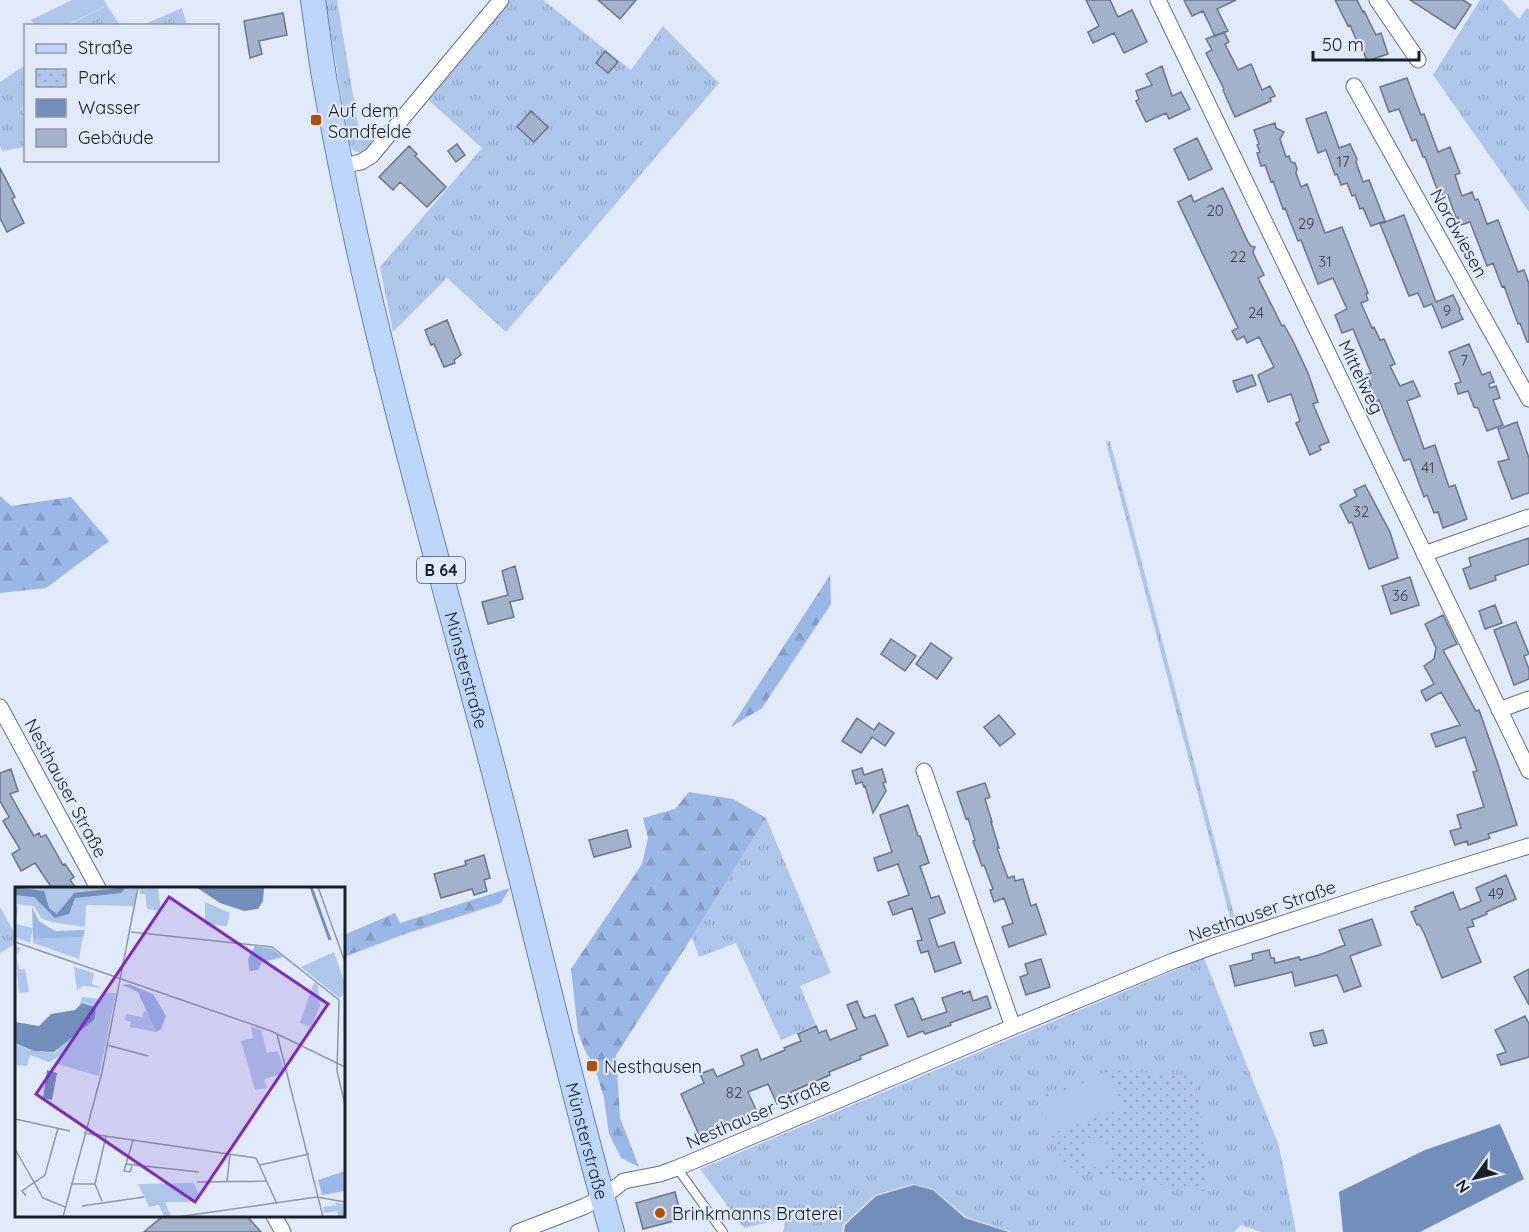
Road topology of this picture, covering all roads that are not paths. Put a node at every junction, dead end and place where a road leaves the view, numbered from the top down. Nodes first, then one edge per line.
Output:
1 (312, 0) edge
2 (501, 0) edge
3 (1158, 0) edge
4 (1377, 0) edge
5 (1418, 60) dead end
6 (1354, 86) dead end
7 (341, 166) junction
8 (1529, 399) edge
9 (1529, 516) edge
10 (1424, 554) junction
11 (1529, 699) edge
12 (0, 707) edge
13 (1499, 711) junction
14 (924, 771) dead end
15 (1529, 771) edge
16 (1529, 846) edge
17 (97, 887) edge
18 (1013, 1028) junction
19 (677, 1168) junction
20 (603, 1197) junction
21 (275, 1217) edge
22 (283, 1232) edge
23 (518, 1232) edge
24 (612, 1232) edge
25 (723, 1232) edge

1 - 7 main road, Münsterstraße / B 64
2 - 7 street
3 - 10 street, Mittelweg
4 - 5 street
6 - 8 street, Nordwiesen
7 - 20 main road, Münsterstraße / B 64
9 - 10 street
10 - 13 street, Mittelweg
11 - 13 street
12 - 17 street, Nesthauser Straße
13 - 15 street, Mittelweg
14 - 18 street
16 - 18 street, Nesthauser Straße
18 - 19 street, Nesthauser Straße
19 - 20 street, Nesthauser Straße
19 - 25 lane
20 - 23 street, Nesthauser Straße
20 - 24 main road, Münsterstraße / B 64
21 - 22 street

